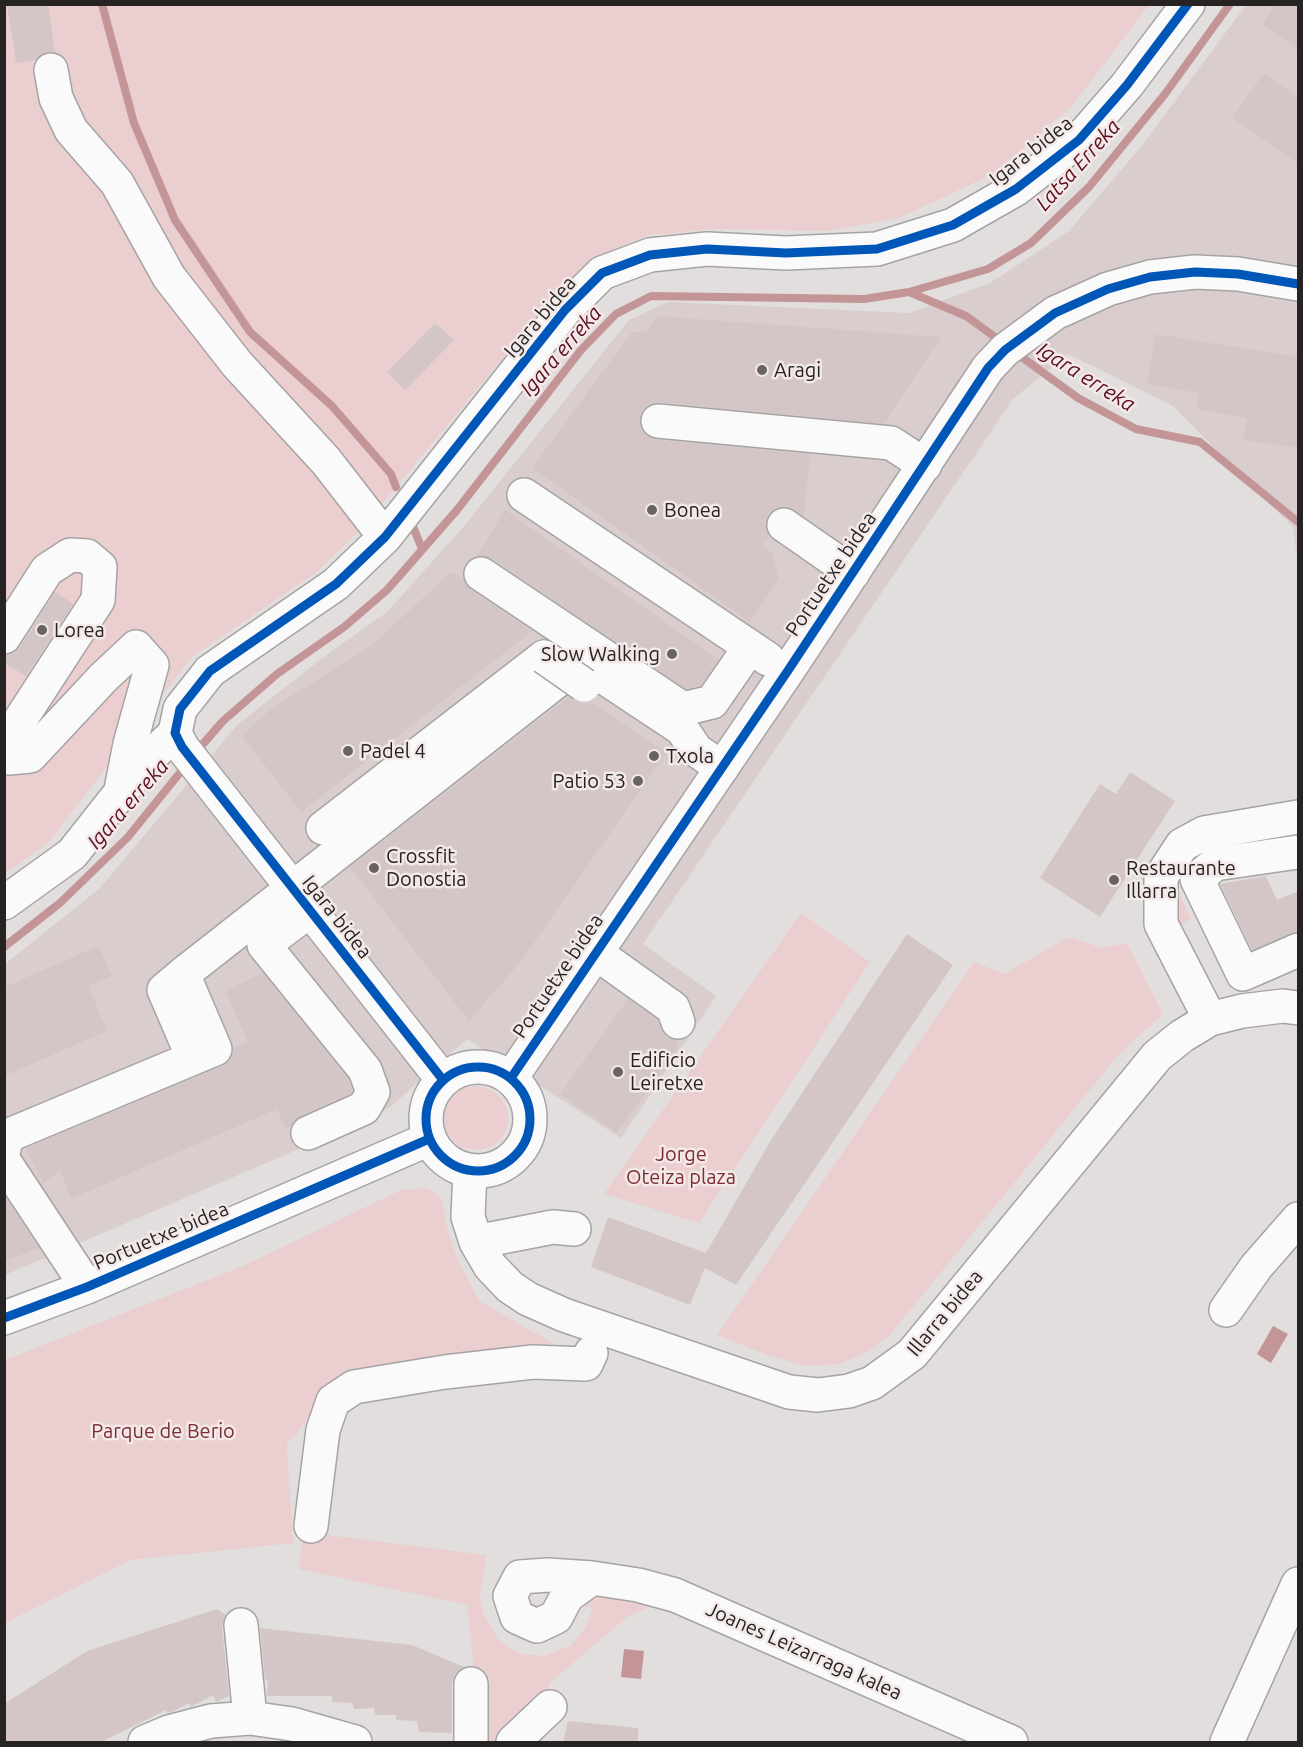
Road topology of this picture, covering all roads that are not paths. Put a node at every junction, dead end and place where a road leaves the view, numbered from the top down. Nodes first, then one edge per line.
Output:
1 (1188, 4) edge
2 (51, 70) dead end
3 (1299, 284) edge
4 (658, 421) dead end
5 (925, 465) junction
6 (524, 495) dead end
7 (784, 525) dead end
8 (385, 537) junction
9 (853, 573) junction
10 (481, 574) dead end
11 (4, 637) edge
12 (750, 647) junction
13 (787, 672) junction
14 (178, 740) junction
15 (709, 759) junction
16 (120, 795) junction
17 (1299, 817) edge
18 (323, 828) dead end
19 (1299, 852) edge
20 (300, 900) junction
21 (4, 903) edge
22 (1299, 950) edge
23 (596, 953) junction
24 (183, 974) junction
25 (1299, 1008) edge
26 (1210, 1019) junction
27 (678, 1022) dead end
28 (189, 1048) dead end
29 (511, 1078) junction
30 (443, 1080) junction
31 (308, 1133) dead end
32 (429, 1139) junction
33 (4, 1149) edge
34 (4, 1161) edge
35 (470, 1172) junction
36 (1299, 1219) edge
37 (574, 1229) dead end
38 (476, 1242) junction
39 (87, 1287) junction
40 (1226, 1310) dead end
41 (4, 1318) edge
42 (591, 1353) dead end
43 (311, 1526) dead end
44 (592, 1578) dead end
45 (1299, 1584) edge
46 (241, 1625) dead end
47 (471, 1684) dead end
48 (550, 1707) dead end
49 (250, 1718) junction
50 (145, 1743) edge
51 (355, 1743) edge
52 (471, 1743) edge
53 (513, 1743) edge
54 (1011, 1743) edge
55 (1227, 1743) edge

1 - 8 street, Igara bidea
2 - 8 street
3 - 5 street, Portuetxe bidea
4 - 5 street
5 - 9 street, Portuetxe bidea
6 - 12 street
7 - 9 street
8 - 14 street, Igara bidea
9 - 13 street, Portuetxe bidea
10 - 12 street
11 - 16 street
12 - 13 street
13 - 15 street, Portuetxe bidea
14 - 16 street, Igara bidea
14 - 20 street, Igara bidea
15 - 18 street, bridge
15 - 20 street
15 - 23 street, Portuetxe bidea
16 - 21 street, Igara bidea
17 - 26 street
19 - 22 street
20 - 24 street
20 - 30 street, Igara bidea
20 - 31 street
23 - 27 street
23 - 29 street, Portuetxe bidea
24 - 28 street
24 - 33 street
25 - 26 street, Illarra bidea
26 - 38 street, Illarra bidea
29 - 30 street
29 - 35 street
30 - 32 street
32 - 35 street
32 - 39 street, Portuetxe bidea
34 - 39 street
35 - 38 street, Illarra bidea
36 - 40 street
37 - 38 street
39 - 41 street, Portuetxe bidea
42 - 43 street
44 - 54 street, Joanes Leizarraga kalea
45 - 55 street
46 - 49 street
47 - 52 street
48 - 53 street
49 - 50 street
49 - 51 street

